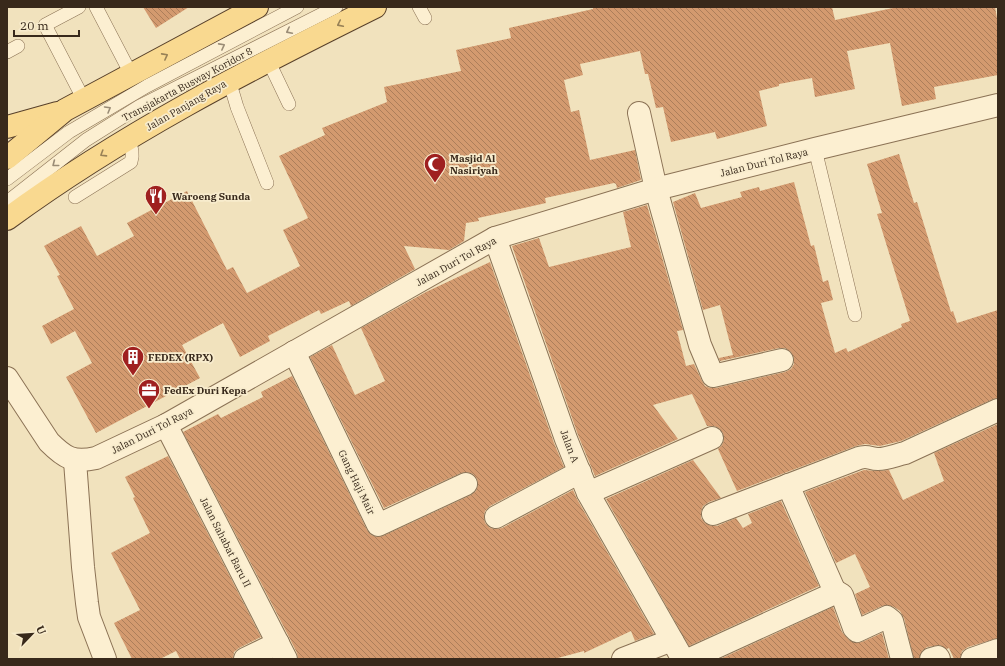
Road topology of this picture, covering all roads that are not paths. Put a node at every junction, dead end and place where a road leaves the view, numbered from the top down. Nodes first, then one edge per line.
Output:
1 (79, 7) edge
2 (96, 7) edge
3 (257, 7) edge
4 (297, 7) edge
5 (336, 7) edge
6 (374, 7) edge
7 (268, 60) junction
8 (131, 74) junction
9 (229, 80) junction
10 (84, 100) junction
11 (290, 104) dead end
12 (998, 105) edge
13 (66, 110) junction
14 (639, 113) dead end
15 (7, 127) edge
16 (128, 138) junction
17 (815, 149) junction
18 (7, 158) edge
19 (7, 179) edge
20 (267, 183) dead end
21 (656, 189) junction
22 (75, 197) dead end
23 (7, 202) edge
24 (7, 219) edge
25 (495, 238) junction
26 (855, 315) dead end
27 (294, 352) junction
28 (782, 360) dead end
29 (7, 378) edge
30 (998, 410) edge
31 (166, 425) junction
32 (712, 438) dead end
33 (75, 460) junction
34 (580, 472) junction
35 (466, 484) dead end
36 (788, 485) junction
37 (588, 493) junction
38 (713, 514) dead end
39 (496, 517) dead end
40 (835, 592) junction
41 (672, 640) junction
42 (998, 650) edge
43 (282, 651) edge
44 (105, 659) edge
45 (245, 659) edge
46 (623, 659) edge
47 (684, 659) edge
48 (690, 659) edge
49 (902, 659) edge
50 (931, 659) edge
51 (939, 659) edge
52 (972, 659) edge

1 - 10 lane
2 - 8 lane
8 -> 3 main road
19 -> 4 lane, Transjakarta Busway Koridor 8
5 -> 23 lane, Transjakarta Busway Koridor 8
6 -> 7 main road, Jalan Panjang Raya
7 - 9 main road, Jalan Panjang Raya
7 - 11 lane
8 - 10 main road
9 - 16 main road, Jalan Panjang Raya
9 - 20 lane
10 - 13 main road
12 - 17 street, Jalan Duri Tol Raya
13 - 15 main road
13 - 18 main road
14 - 21 street
16 - 22 lane
16 -> 24 main road, Jalan Panjang Raya
17 - 21 street, Jalan Duri Tol Raya
17 - 26 lane
21 - 25 street, Jalan Duri Tol Raya
21 - 28 street
25 - 27 street, Jalan Duri Tol Raya
25 - 34 street, Jalan A
27 - 31 street, Jalan Duri Tol Raya
27 - 35 street, Gang Haji Mair
29 - 33 street
30 - 36 street
31 - 33 street, Jalan Duri Tol Raya
31 - 43 street, Jalan Sahabat Baru II
32 - 37 street
33 - 44 street
34 - 37 street, Jalan A
34 - 39 street
36 - 38 street
36 - 40 street
37 - 41 street, Jalan A
40 - 48 street
40 - 49 street
41 - 46 street
41 - 47 street, Jalan A
42 - 52 street
43 - 45 street
50 - 51 street

